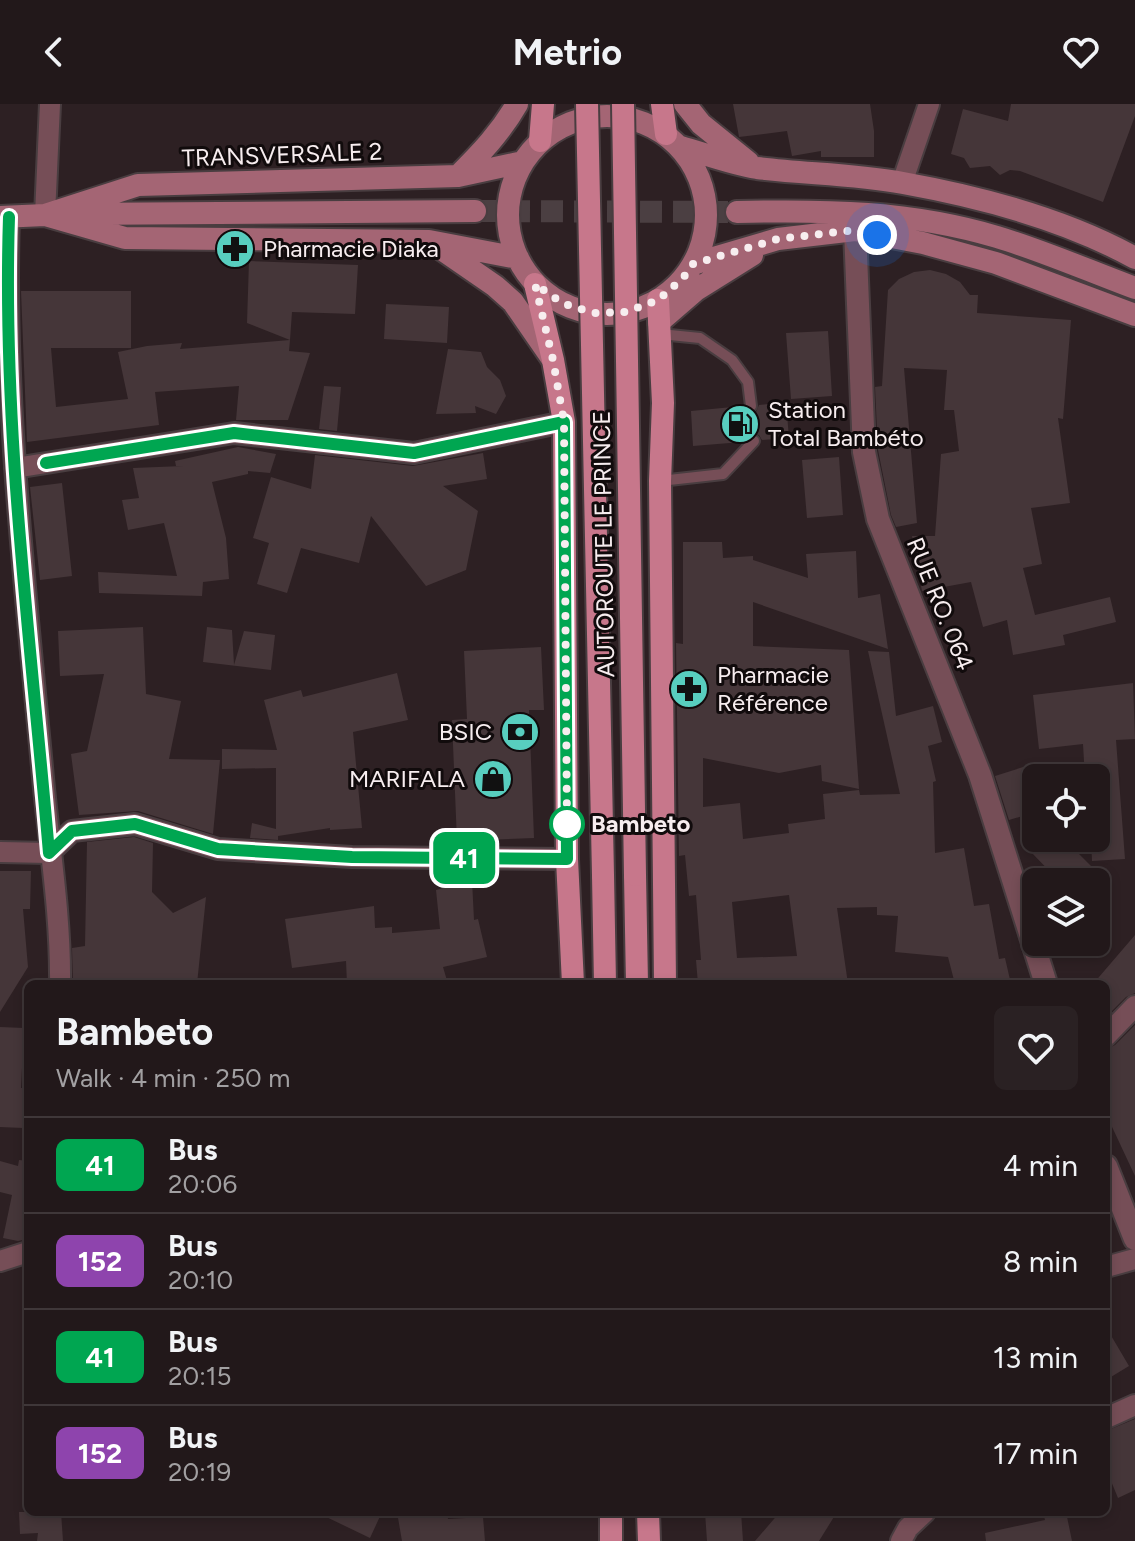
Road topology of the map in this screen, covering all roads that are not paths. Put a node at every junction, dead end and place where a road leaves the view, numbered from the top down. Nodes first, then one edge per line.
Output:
1 (50, 104) edge
2 (517, 104) edge
3 (543, 104) edge
4 (587, 104) edge
5 (623, 104) edge
6 (662, 104) edge
7 (685, 104) edge
8 (929, 104) edge
9 (673, 140) junction
10 (540, 141) junction
11 (523, 162) junction
12 (755, 167) junction
13 (458, 176) junction
14 (902, 183) junction
15 (475, 211) tunnel mouth
16 (737, 212) tunnel mouth
17 (45, 215) junction
18 (4, 217) edge
19 (855, 230) junction
20 (778, 239) junction
21 (429, 241) junction
22 (4, 256) edge
23 (518, 258) junction
24 (1135, 258) edge
25 (693, 264) junction
26 (535, 284) junction
27 (1135, 288) edge
28 (1135, 315) edge
29 (659, 318) junction
30 (553, 360) junction
31 (751, 406) dead end
32 (564, 422) junction
33 (754, 441) dead end
34 (15, 468) junction
35 (660, 481) junction
36 (0, 852) edge
37 (49, 853) junction
38 (567, 859) junction
39 (60, 980) edge
40 (573, 980) edge
41 (605, 980) edge
42 (637, 980) edge
43 (665, 980) edge
44 (1045, 980) edge
45 (1135, 1006) edge
46 (1110, 1032) edge
47 (1110, 1176) edge
48 (1135, 1239) edge
49 (24, 1253) edge
50 (1135, 1259) edge
51 (0, 1261) edge
52 (1110, 1266) edge
53 (1135, 1405) edge
54 (1110, 1416) edge
55 (611, 1516) edge
56 (648, 1516) edge
57 (921, 1516) edge
58 (611, 1541) edge
59 (649, 1541) edge
60 (901, 1541) edge

1 - 17 street
2 - 13 main road
3 - 10 main road
4 - 41 main road, AUTOROUTE LE PRINCE, bridge
5 - 42 main road, AUTOROUTE LE PRINCE, bridge
6 - 9 main road
7 - 12 main road
8 - 14 street
9 - 10 main road
9 - 12 main road
9 - 25 main road
10 - 11 main road
11 - 13 main road, TRANSVERSALE 2
11 - 23 main road
12 - 14 main road
13 - 17 main road, TRANSVERSALE 2
14 - 24 main road
15 - 17 main road
16 - 27 main road
17 - 18 main road, TRANSVERSALE 2
17 - 21 main road, TRANSVERSALE 2
18 - 22 street
19 - 20 main road
19 - 28 main road
19 - 44 street, RUE RO. 064
20 - 25 main road
20 - 29 main road
21 - 23 main road, TRANSVERSALE 2
21 - 30 main road
22 - 34 street
23 - 26 main road
25 - 29 main road
26 - 29 main road
26 - 30 main road
29 - 31 lane
29 - 35 main road
30 - 32 main road
32 - 34 street
32 - 38 main road
33 - 35 lane
34 - 37 street
35 - 43 main road
36 - 37 street
37 - 38 street
37 - 39 street
38 - 40 main road
45 - 46 street
47 - 48 street
49 - 51 street
50 - 52 street
53 - 54 street
55 - 58 main road
56 - 59 main road
57 - 60 street

